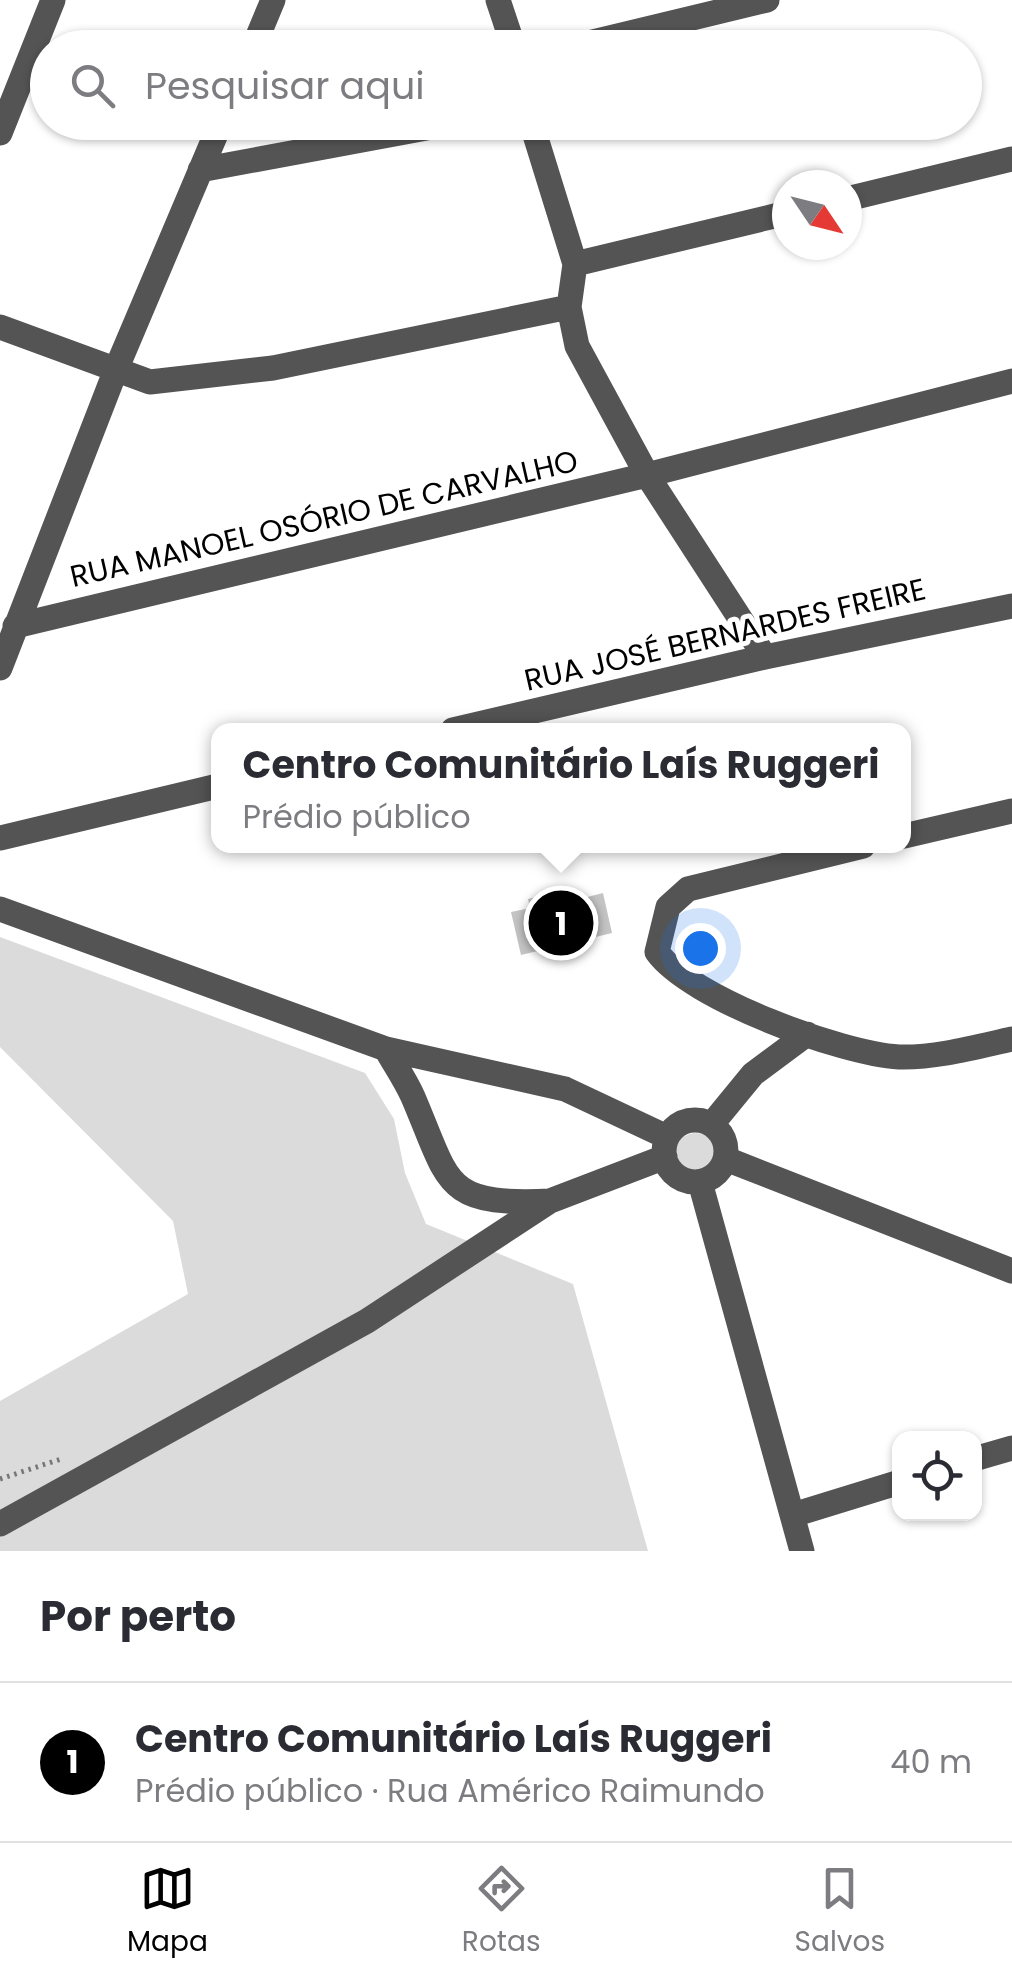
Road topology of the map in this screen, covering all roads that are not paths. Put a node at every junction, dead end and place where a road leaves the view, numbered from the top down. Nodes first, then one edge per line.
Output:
1 (53, 0) edge
2 (273, 0) edge
3 (498, 0) edge
4 (767, 0) edge
5 (41, 30) edge
6 (260, 30) edge
7 (508, 30) edge
8 (643, 30) edge
9 (30, 58) edge
10 (0, 133) edge
11 (212, 140) edge
12 (362, 140) edge
13 (536, 140) edge
14 (1012, 159) edge
15 (200, 170) junction
16 (862, 194) edge
17 (772, 217) edge
18 (575, 264) junction
19 (569, 307) junction
20 (0, 327) edge
21 (115, 372) junction
22 (1012, 381) edge
23 (647, 475) junction
24 (1012, 606) edge
25 (16, 626) junction
26 (765, 657) junction
27 (0, 668) edge
28 (483, 723) edge
29 (211, 788) edge
30 (1012, 811) edge
31 (911, 834) edge
32 (0, 838) edge
33 (832, 853) edge
34 (0, 909) edge
35 (807, 1034) junction
36 (1012, 1038) edge
37 (386, 1050) junction
38 (712, 1124) junction
39 (666, 1147) junction
40 (726, 1160) junction
41 (700, 1182) junction
42 (550, 1201) junction
43 (1012, 1271) edge
44 (1012, 1448) edge
45 (982, 1457) edge
46 (892, 1484) edge
47 (792, 1515) junction
48 (0, 1524) edge
49 (802, 1551) edge

1 - 5 street
2 - 6 street
3 - 7 street
4 - 8 street
9 - 10 street
11 - 15 street
12 - 15 street
13 - 18 street
14 - 16 street
15 - 21 street
17 - 18 street
18 - 19 street
19 - 21 street
19 - 23 street
20 - 21 street
21 - 25 street
22 - 23 street, RUA MANOEL OSÓRIO DE CARVALHO
23 - 25 street, RUA MANOEL OSÓRIO DE CARVALHO
23 - 26 street
24 - 26 street, RUA JOSÉ BERNARDES FREIRE
25 - 27 street
26 - 28 street, RUA JOSÉ BERNARDES FREIRE
29 - 32 street
30 - 31 street
33 - 35 street
34 - 37 street
35 - 36 street
35 - 38 street
37 - 39 street
37 - 42 street
38 - 39 street
38 - 40 street
39 - 41 street
39 - 42 street
40 - 41 street
40 - 43 street
41 - 47 street
42 - 48 street
44 - 45 street
46 - 47 street
47 - 49 street

